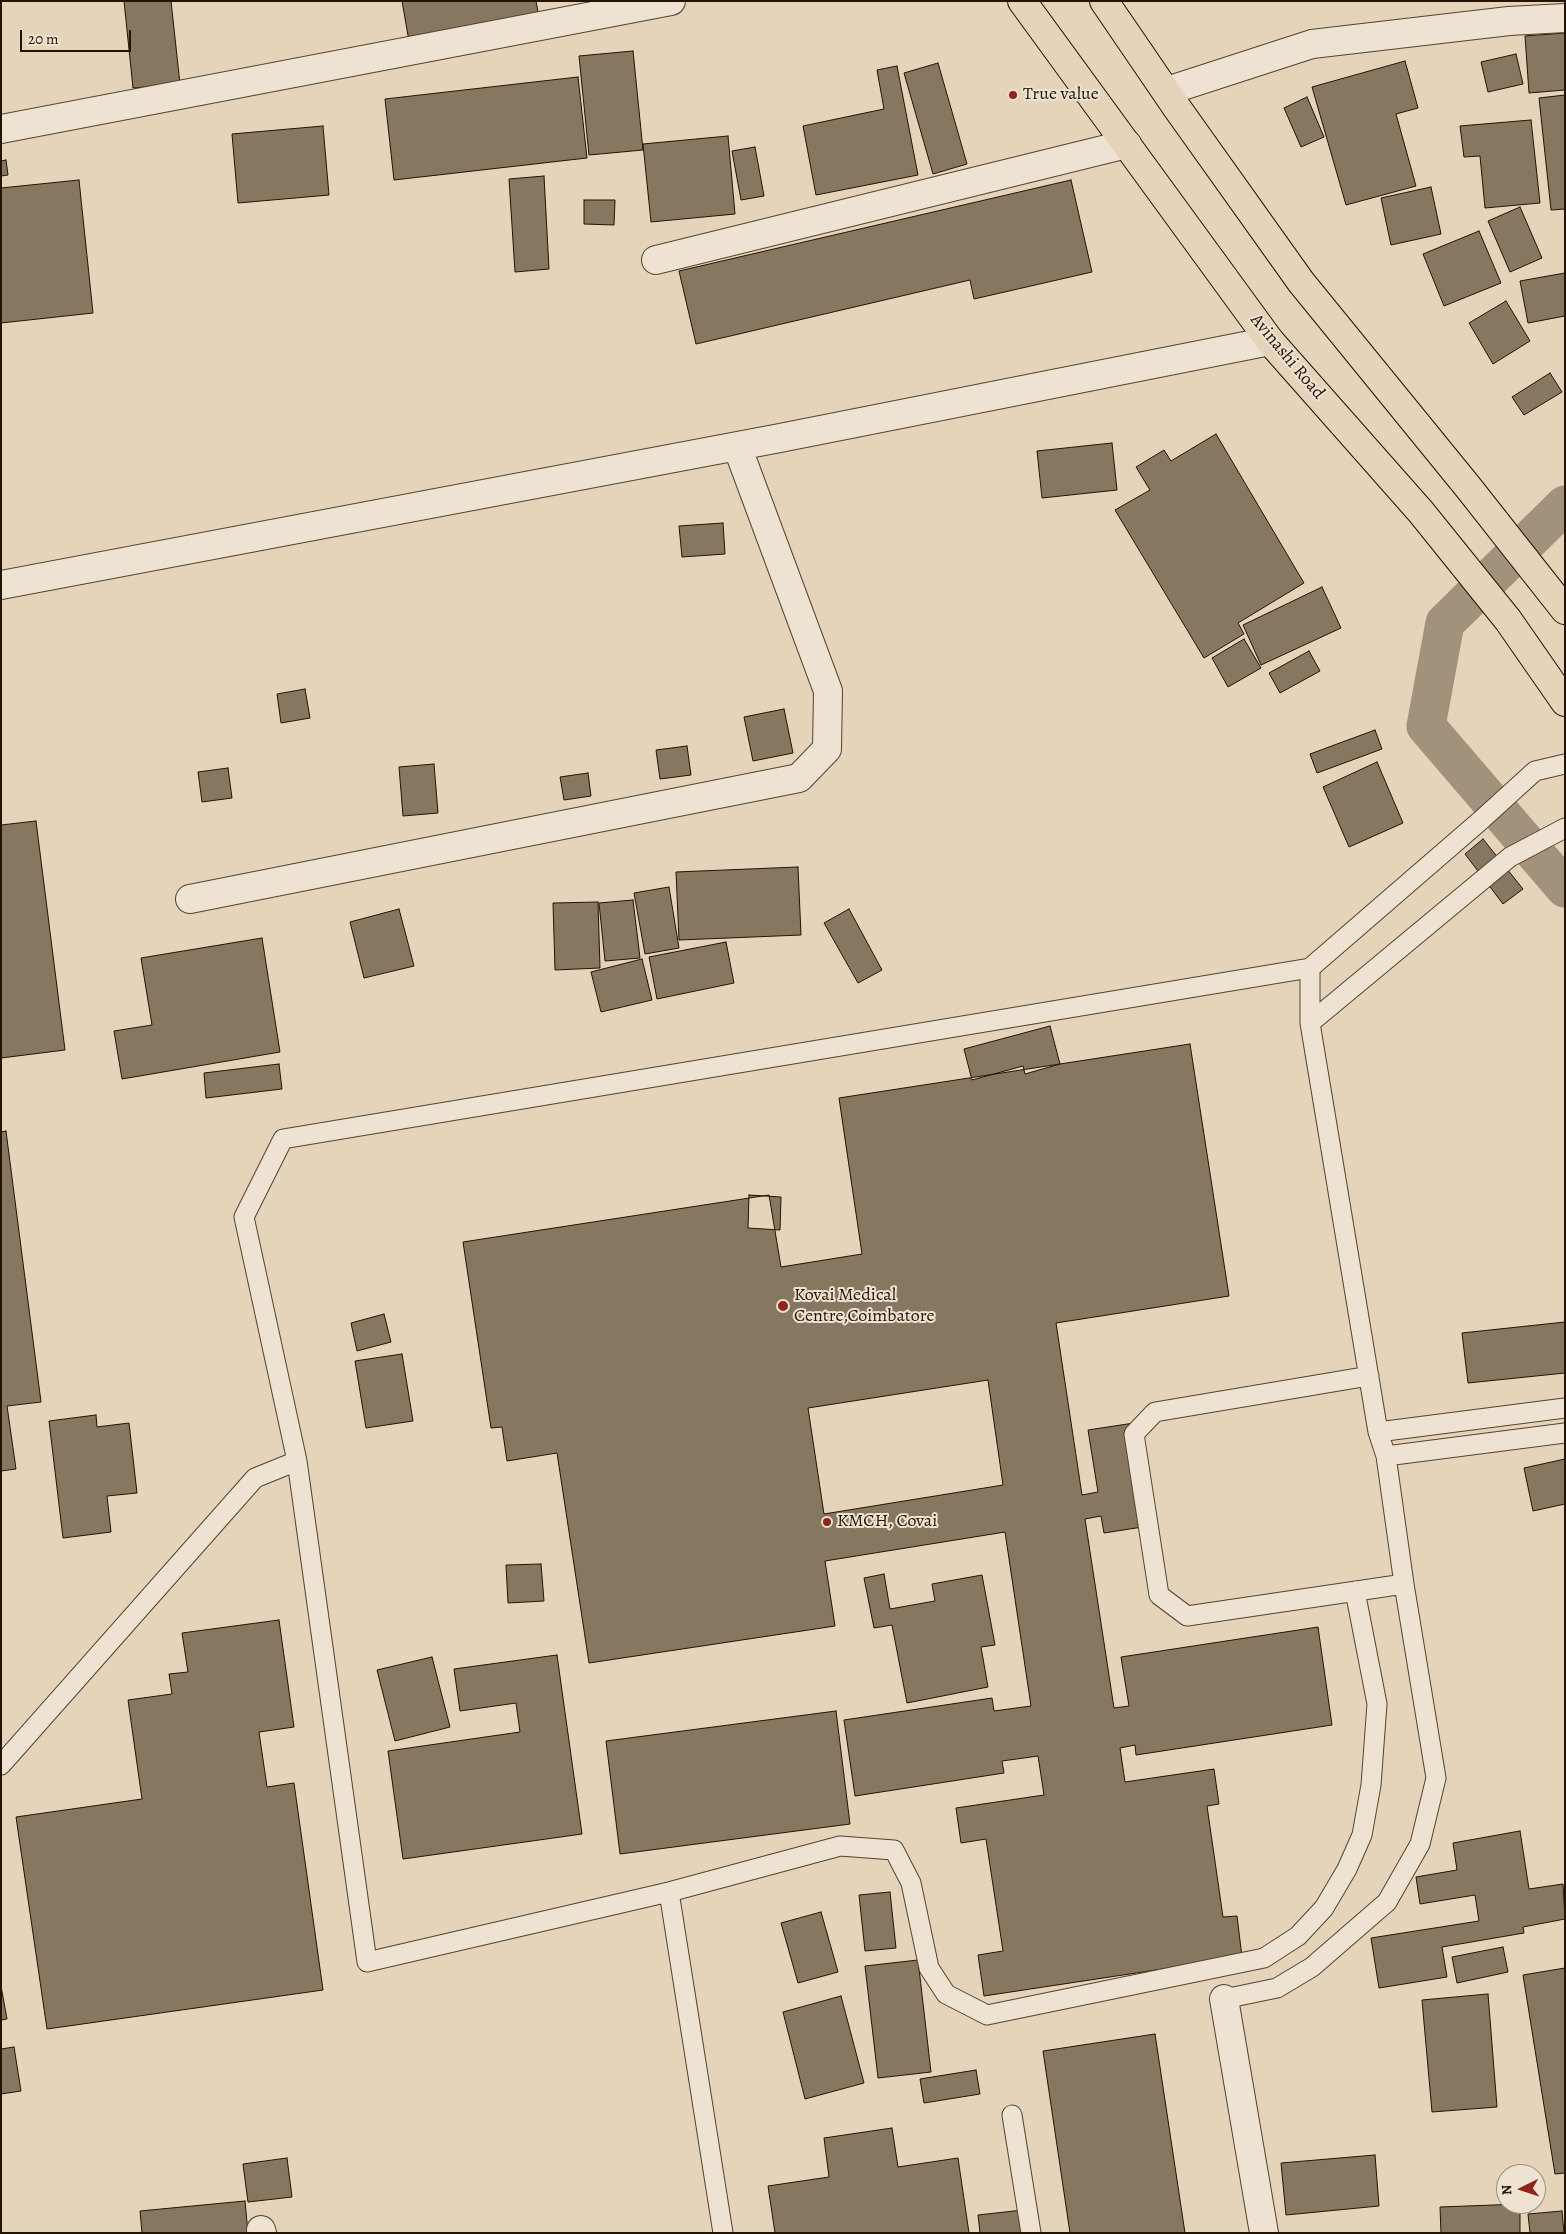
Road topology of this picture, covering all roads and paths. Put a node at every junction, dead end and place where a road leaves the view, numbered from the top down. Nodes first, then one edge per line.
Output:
1 (670, 1) edge
2 (1022, 1) edge
3 (1104, 1) edge
4 (1565, 18) edge
5 (1167, 91) junction
6 (1, 129) edge
7 (1127, 144) junction
8 (656, 260) dead end
9 (1270, 341) junction
10 (737, 446) junction
11 (1, 585) edge
12 (1560, 606) edge
13 (1565, 702) edge
14 (1565, 764) edge
15 (1565, 828) edge
16 (190, 899) dead end
17 (1310, 968) junction
18 (1310, 1023) junction
19 (1369, 1376) junction
20 (1565, 1408) edge
21 (1378, 1432) junction
22 (1565, 1434) edge
23 (1386, 1456) junction
24 (297, 1461) junction
25 (1404, 1584) junction
26 (1355, 1591) junction
27 (1, 1765) edge
28 (669, 1892) junction
29 (1224, 1999) joint
30 (1012, 2116) dead end
31 (722, 2233) edge
32 (1031, 2233) edge
33 (1264, 2233) edge

1 - 6 street
2 - 7 main road, Avinashi Road
3 - 5 main road
4 - 5 street
5 - 12 main road
7 - 8 street
7 - 9 main road, Avinashi Road
9 - 10 street
9 - 13 main road, Avinashi Road
10 - 11 street
10 - 16 street
14 - 17 lane
15 - 18 lane
17 - 18 lane
17 - 24 lane
18 - 19 lane
19 - 21 lane
19 - 26 lane
20 - 21 lane
21 - 23 lane
22 - 23 lane
23 - 25 lane
24 - 27 lane
24 - 28 lane
25 - 26 lane
25 - 29 lane
26 - 28 lane
28 - 31 lane
29 - 33 street
30 - 32 lane

